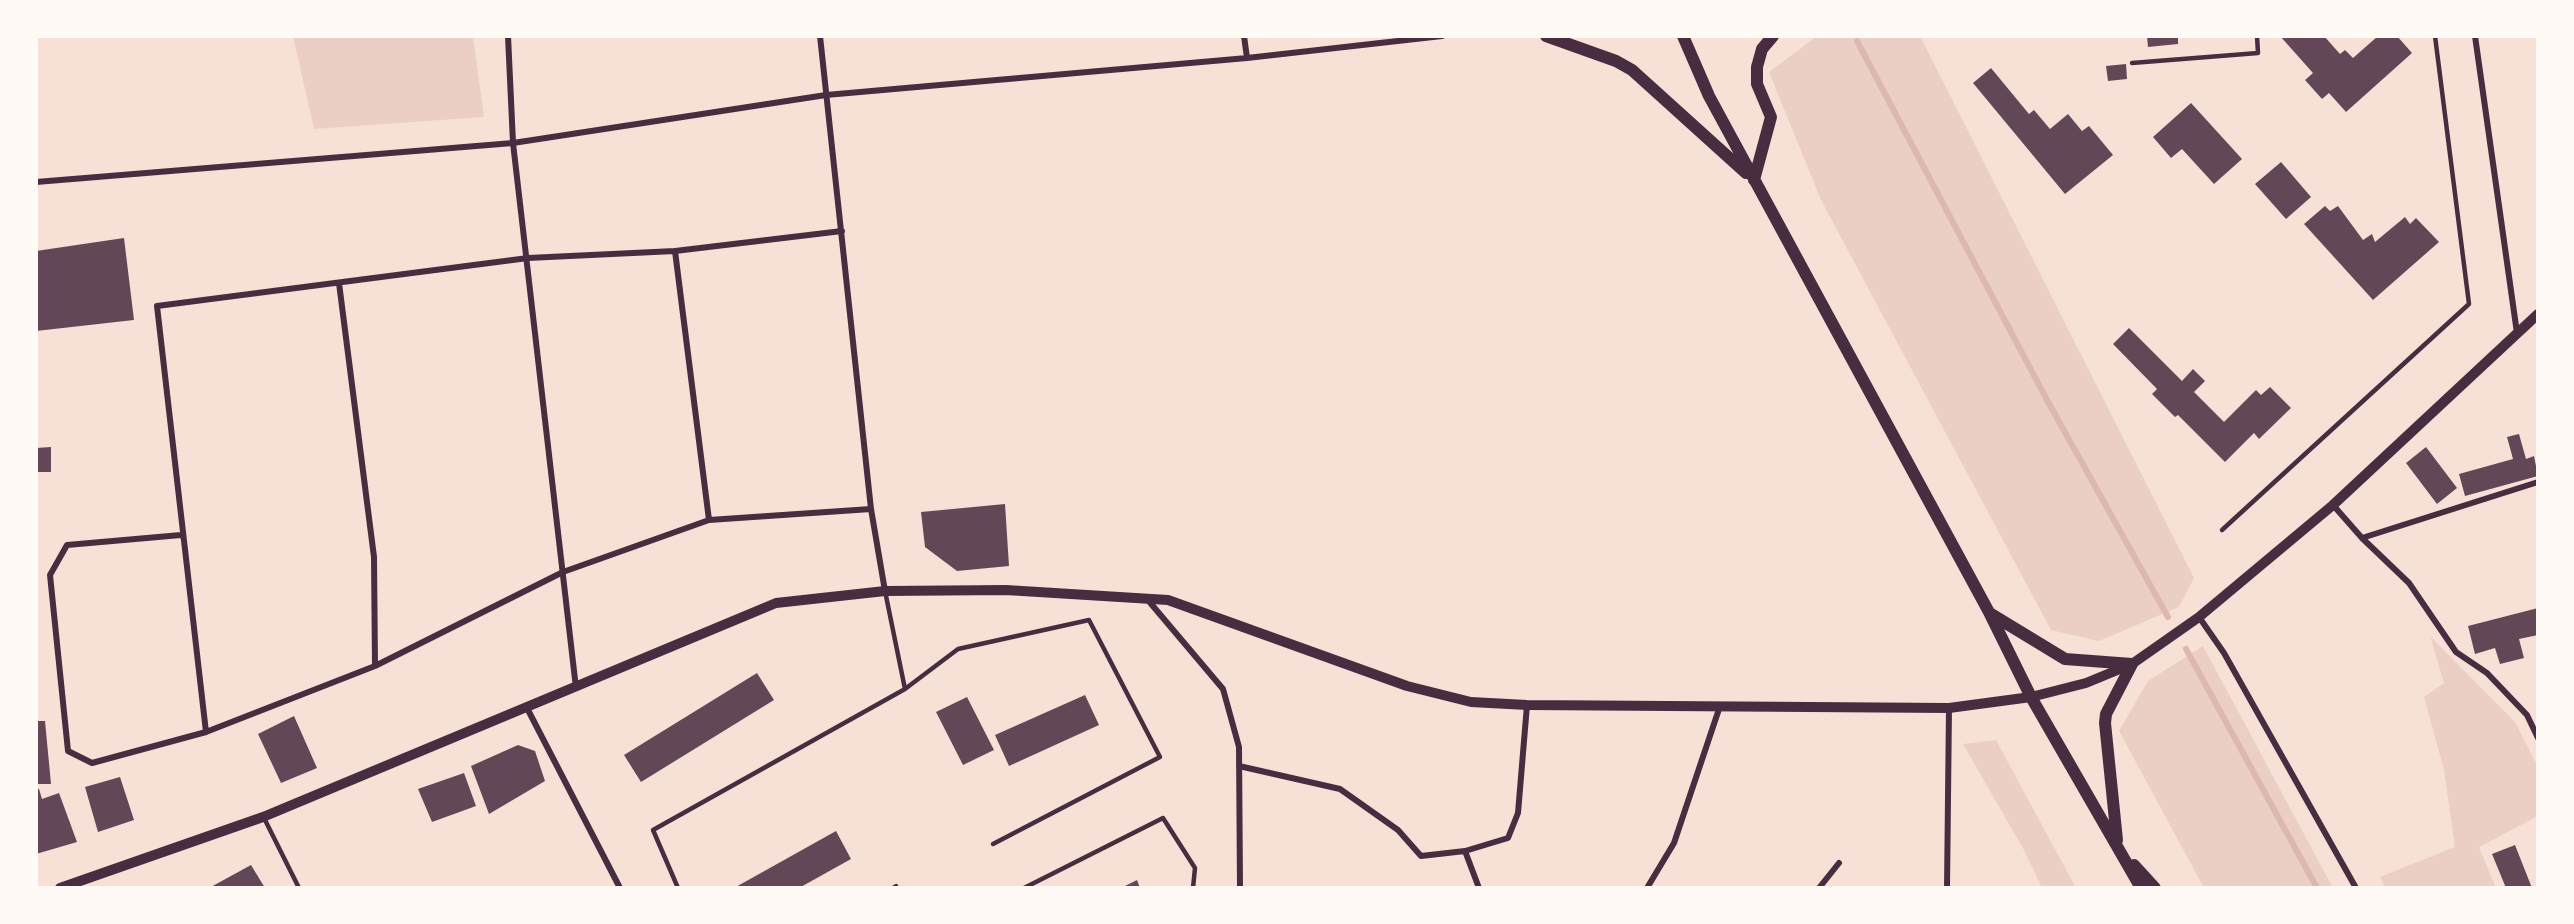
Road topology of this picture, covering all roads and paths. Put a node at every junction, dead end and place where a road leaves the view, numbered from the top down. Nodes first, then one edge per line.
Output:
1 (508, 36) edge
2 (820, 36) edge
3 (1244, 36) edge
4 (1442, 36) edge
5 (1546, 36) edge
6 (1683, 36) edge
7 (1773, 36) edge
8 (2256, 36) edge
9 (2435, 36) edge
10 (2475, 36) edge
11 (1247, 58) junction
12 (2132, 63) dead end
13 (826, 95) junction
14 (513, 143) junction
15 (1754, 180) junction
16 (36, 182) edge
17 (842, 231) junction
18 (675, 251) junction
19 (528, 258) junction
20 (339, 283) junction
21 (2538, 314) edge
22 (2517, 333) junction
23 (2538, 482) edge
24 (2333, 505) junction
25 (871, 509) junction
26 (709, 520) junction
27 (2222, 530) dead end
28 (181, 535) junction
29 (2362, 538) junction
30 (563, 572) junction
31 (885, 591) junction
32 (1144, 596) junction
33 (1990, 614) junction
34 (2199, 617) junction
35 (2132, 664) junction
36 (375, 666) junction
37 (576, 688) junction
38 (905, 690) junction
39 (2031, 697) junction
40 (1527, 705) junction
41 (1720, 705) junction
42 (527, 708) junction
43 (1948, 708) junction
44 (206, 732) junction
45 (2538, 738) edge
46 (1239, 766) junction
47 (263, 817) junction
48 (993, 844) dead end
49 (2120, 848) junction
50 (1466, 851) junction
51 (1839, 863) dead end
52 (60, 888) edge
53 (299, 888) edge
54 (620, 888) edge
55 (678, 888) edge
56 (1024, 888) edge
57 (1193, 888) edge
58 (1240, 888) edge
59 (1479, 888) edge
60 (1647, 888) edge
61 (1819, 888) edge
62 (1947, 888) edge
63 (2133, 888) edge
64 (2141, 888) edge
65 (2155, 888) edge
66 (2356, 888) edge

1 - 14 street
2 - 13 street
3 - 11 street
4 - 11 street
5 - 15 main road
6 - 15 main road
7 - 15 main road
8 - 12 lane
9 - 27 lane
10 - 22 street
11 - 13 street
13 - 14 street
13 - 17 street
14 - 16 street
14 - 19 street
15 - 33 main road
17 - 18 street
17 - 25 street
18 - 19 street
18 - 26 street
19 - 20 street
19 - 30 street
20 - 28 street
20 - 36 street
21 - 22 street
22 - 24 street
23 - 29 street
24 - 29 street
24 - 34 street
25 - 26 street
25 - 31 street
26 - 30 street
28 - 44 street
28 - 44 street
29 - 45 street
30 - 36 street
30 - 37 street
31 - 32 street
31 - 37 street
31 - 38 lane
32 - 40 street
32 - 46 street
33 - 35 main road
33 - 39 main road
34 - 35 street
34 - 66 street
35 - 39 street
35 - 49 main road
36 - 44 street
37 - 42 street
38 - 48 lane
38 - 55 lane
39 - 43 street
39 - 49 main road
40 - 41 street
40 - 50 street
41 - 43 street
41 - 60 street
42 - 47 street
42 - 54 street
43 - 62 street
46 - 50 street
46 - 58 street
47 - 52 street
47 - 53 lane
49 - 63 main road
49 - 64 main road
49 - 65 main road
50 - 59 street
51 - 61 street
56 - 57 lane

